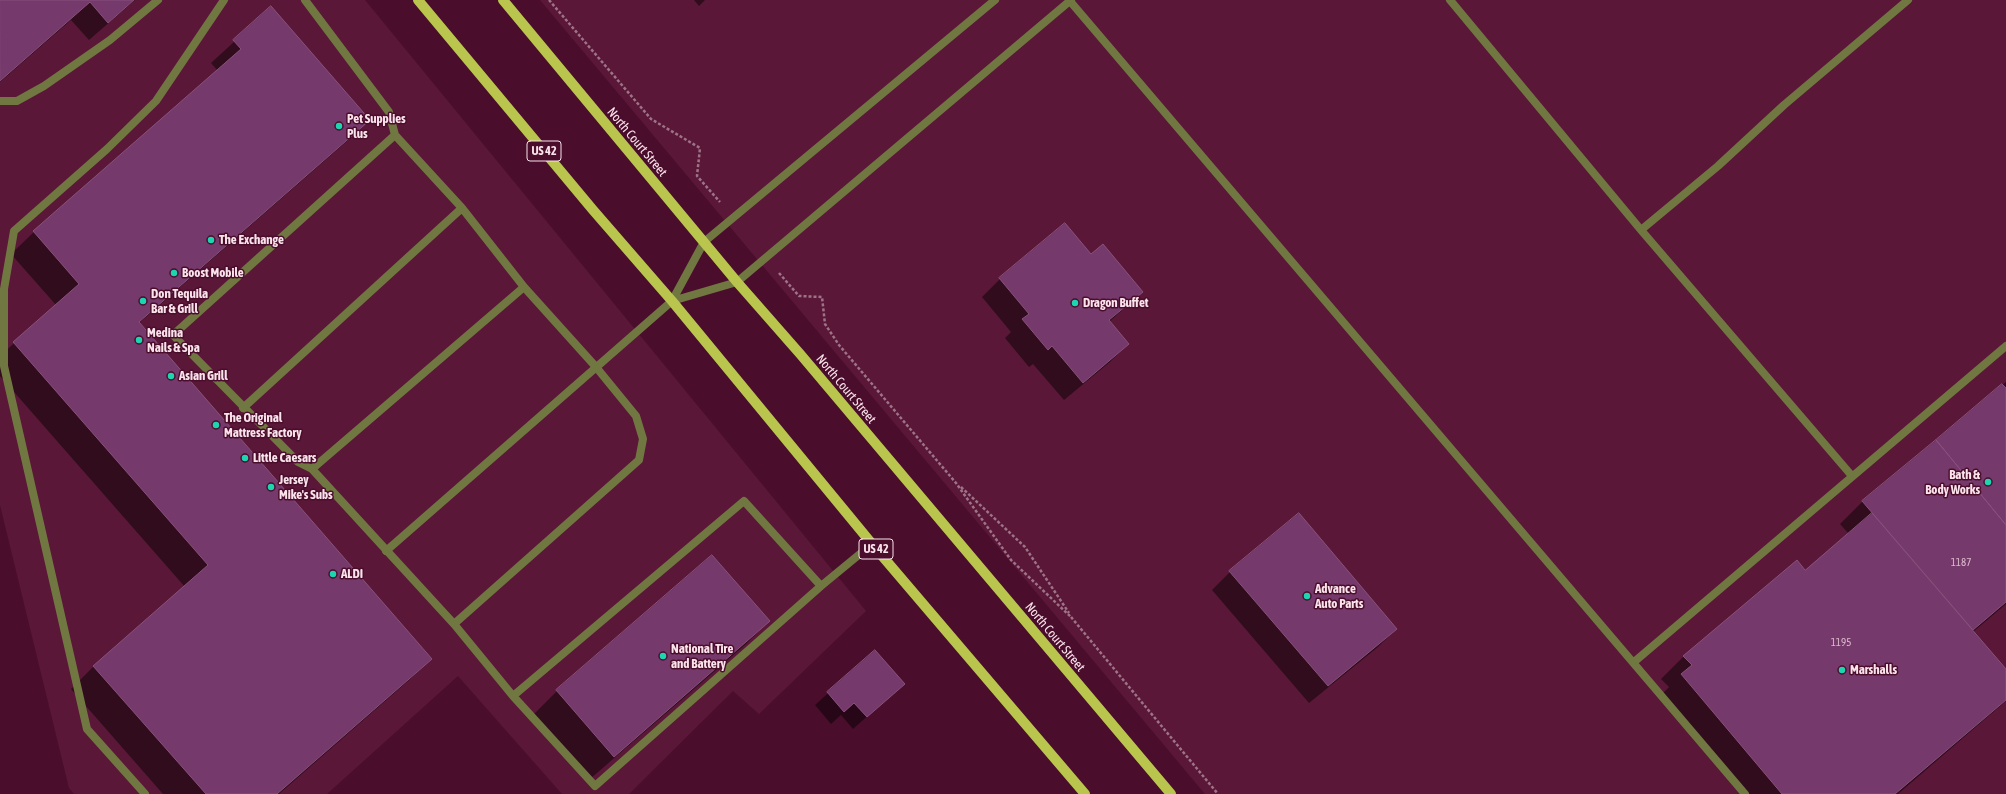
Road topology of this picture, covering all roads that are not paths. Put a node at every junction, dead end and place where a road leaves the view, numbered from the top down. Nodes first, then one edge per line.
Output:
1 (158, 0) edge
2 (224, 0) edge
3 (305, 0) edge
4 (418, 0) edge
5 (503, 0) edge
6 (995, 0) edge
7 (1070, 0) edge
8 (1450, 0) edge
9 (1908, 0) edge
10 (0, 101) edge
11 (395, 135) junction
12 (462, 208) junction
13 (1641, 230) junction
14 (704, 242) junction
15 (737, 282) junction
16 (524, 287) junction
17 (672, 301) junction
18 (2006, 346) edge
19 (596, 367) junction
20 (243, 408) junction
21 (312, 469) junction
22 (1852, 476) junction
23 (872, 544) junction
24 (386, 551) junction
25 (821, 586) junction
26 (454, 624) junction
27 (1634, 662) junction
28 (513, 696) junction
29 (145, 794) edge
30 (1084, 794) edge
31 (1171, 794) edge
32 (1745, 794) edge

1 - 10 lane
2 - 29 lane
3 - 11 lane
4 - 17 main road, US 42
5 - 14 main road, North Court Street
6 - 14 lane
7 - 15 lane
7 - 27 lane
8 - 13 lane
9 - 13 lane
11 - 12 lane
11 - 20 lane
12 - 16 lane
12 - 20 lane
13 - 22 lane
14 - 15 main road, North Court Street
14 - 17 lane
15 - 17 lane
15 - 31 main road, North Court Street
16 - 19 lane
16 - 21 lane
17 - 19 lane
17 - 23 main road, US 42
18 - 22 lane
19 - 24 lane
19 - 26 lane
20 - 21 lane
21 - 24 lane
22 - 27 lane
23 - 25 lane
23 - 30 main road, US 42
24 - 26 lane
25 - 28 lane
25 - 28 lane
26 - 28 lane
27 - 32 lane

